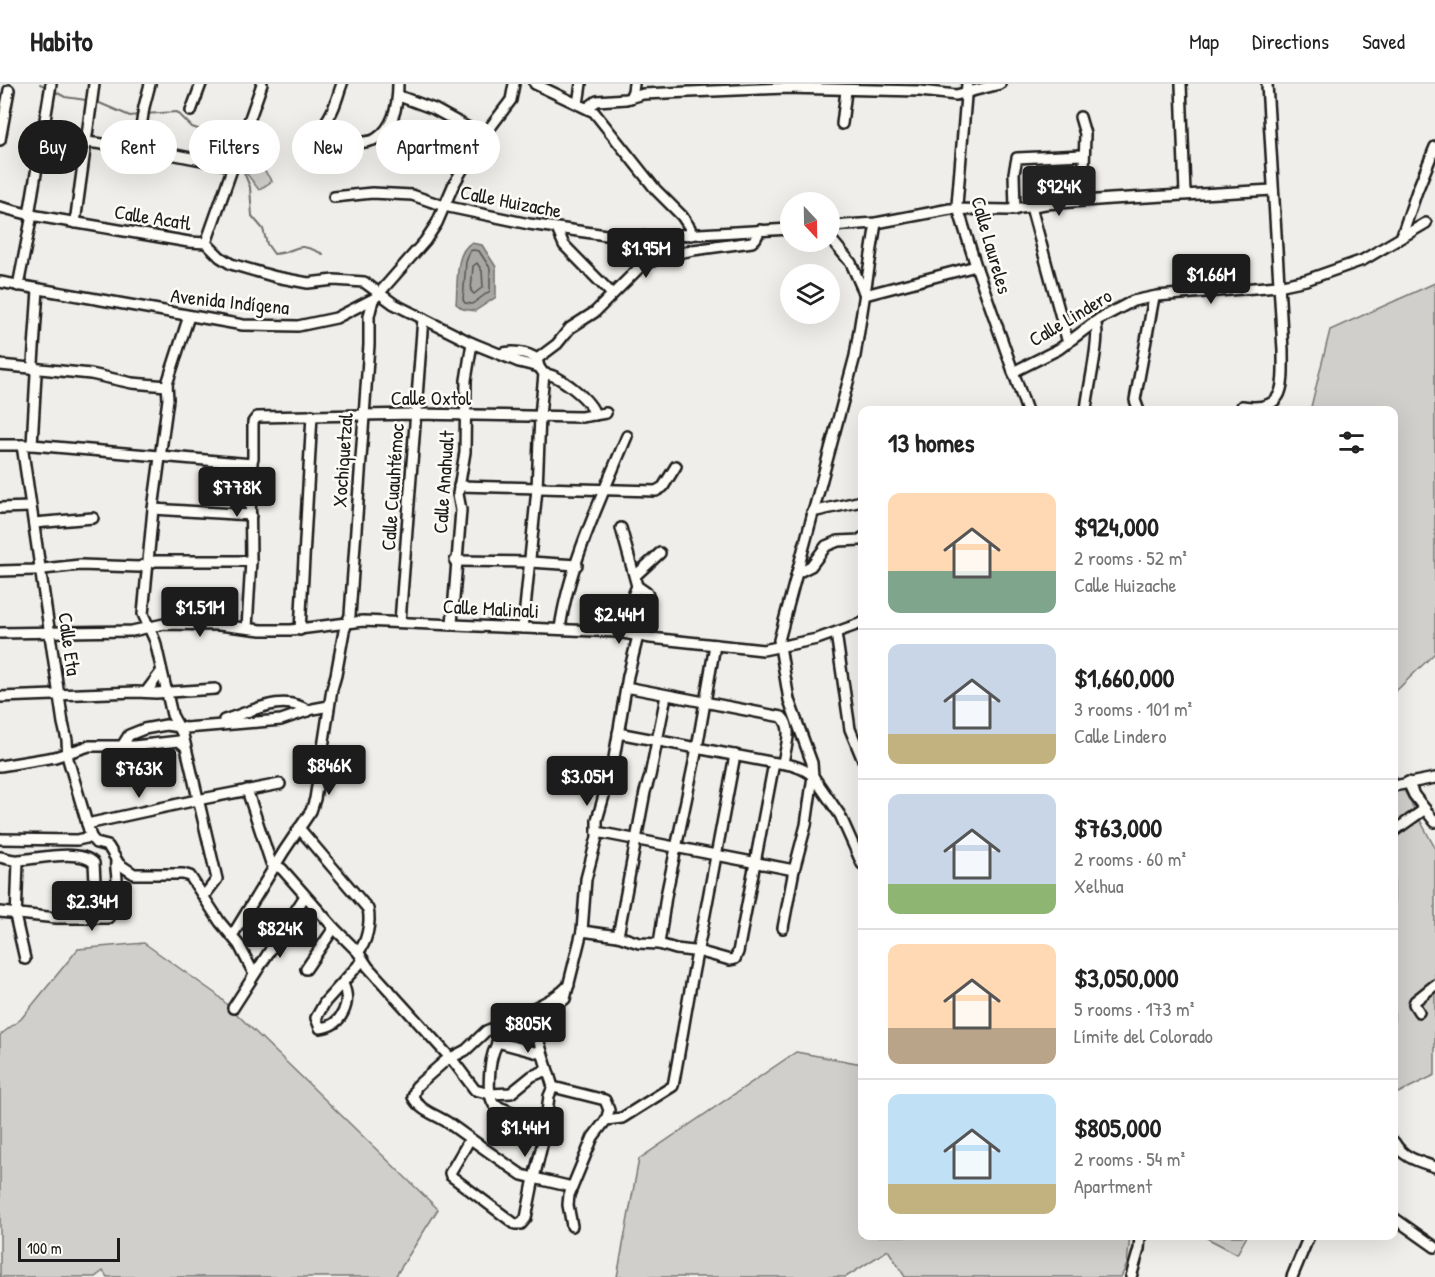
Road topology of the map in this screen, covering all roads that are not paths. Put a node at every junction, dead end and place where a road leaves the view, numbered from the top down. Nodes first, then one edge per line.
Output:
1 (51, 84) edge
2 (94, 84) edge
3 (150, 84) edge
4 (201, 84) edge
5 (262, 84) edge
6 (342, 84) edge
7 (398, 84) edge
8 (514, 84) edge
9 (536, 84) edge
10 (581, 84) edge
11 (634, 84) edge
12 (1000, 84) edge
13 (1181, 84) edge
14 (1267, 84) edge
15 (967, 88) edge
16 (9, 90) dead end
17 (846, 91) junction
18 (399, 96) junction
19 (630, 98) junction
20 (583, 106) junction
21 (191, 111) dead end
22 (1080, 117) dead end
23 (143, 120) edge
24 (249, 120) edge
25 (454, 120) edge
26 (496, 120) edge
27 (842, 124) dead end
28 (88, 128) edge
29 (0, 140) edge
30 (1435, 147) edge
31 (1083, 155) junction
32 (82, 174) edge
33 (229, 174) edge
34 (460, 174) edge
35 (1273, 190) junction
36 (1185, 194) junction
37 (334, 197) dead end
38 (1083, 201) junction
39 (444, 206) junction
40 (0, 207) edge
41 (1031, 207) junction
42 (958, 210) junction
43 (1015, 210) junction
44 (31, 215) junction
45 (75, 223) junction
46 (876, 223) junction
47 (1426, 223) dead end
48 (840, 225) edge
49 (557, 229) junction
50 (780, 229) edge
51 (760, 230) junction
52 (691, 235) junction
53 (1402, 235) junction
54 (206, 243) junction
55 (840, 250) edge
56 (976, 266) junction
57 (0, 282) edge
58 (18, 286) junction
59 (1278, 286) junction
60 (38, 290) junction
61 (612, 294) junction
62 (865, 295) junction
63 (376, 297) junction
64 (1154, 297) junction
65 (189, 316) junction
66 (423, 318) junction
67 (1095, 322) junction
68 (472, 343) junction
69 (1068, 343) junction
70 (0, 364) edge
71 (540, 367) junction
72 (35, 369) junction
73 (1013, 372) junction
74 (167, 386) junction
75 (1025, 406) edge
76 (1086, 406) edge
77 (1137, 406) edge
78 (1268, 406) edge
79 (606, 413) dead end
80 (415, 414) junction
81 (465, 414) junction
82 (312, 415) junction
83 (595, 415) junction
84 (363, 416) junction
85 (540, 416) junction
86 (627, 436) dead end
87 (0, 445) edge
88 (27, 445) junction
89 (161, 455) junction
90 (252, 464) junction
91 (676, 466) dead end
92 (459, 486) junction
93 (537, 489) junction
94 (605, 489) junction
95 (858, 502) edge
96 (31, 507) junction
97 (0, 508) edge
98 (153, 508) junction
99 (812, 512) junction
100 (251, 515) junction
101 (93, 518) dead end
102 (34, 523) junction
103 (621, 528) dead end
104 (858, 540) edge
105 (660, 553) dead end
106 (251, 561) junction
107 (456, 561) junction
108 (530, 562) junction
109 (148, 564) junction
110 (577, 565) junction
111 (42, 569) junction
112 (0, 571) edge
113 (797, 573) junction
114 (635, 576) junction
115 (637, 586) junction
116 (347, 622) junction
117 (400, 622) junction
118 (452, 624) junction
119 (858, 625) edge
120 (149, 626) junction
121 (247, 628) junction
122 (523, 628) junction
123 (560, 629) junction
124 (300, 630) junction
125 (50, 632) junction
126 (618, 632) junction
127 (0, 633) edge
128 (836, 633) junction
129 (638, 636) junction
130 (715, 645) junction
131 (779, 646) junction
132 (161, 672) junction
133 (626, 687) junction
134 (215, 689) dead end
135 (146, 692) junction
136 (166, 692) junction
137 (59, 694) junction
138 (666, 696) junction
139 (0, 697) edge
140 (704, 702) junction
141 (274, 705) junction
142 (329, 706) junction
143 (308, 711) junction
144 (795, 714) junction
145 (785, 719) junction
146 (259, 722) junction
147 (216, 725) junction
148 (179, 726) junction
149 (618, 733) junction
150 (67, 737) junction
151 (657, 741) junction
152 (89, 746) junction
153 (122, 746) junction
154 (185, 746) junction
155 (858, 746) edge
156 (697, 748) junction
157 (67, 752) junction
158 (735, 755) junction
159 (778, 763) junction
160 (0, 765) edge
161 (813, 776) junction
162 (1435, 778) edge
163 (1408, 782) junction
164 (280, 784) dead end
165 (1398, 785) edge
166 (247, 790) junction
167 (197, 800) junction
168 (1425, 809) junction
169 (1435, 822) edge
170 (87, 824) junction
171 (299, 828) junction
172 (1398, 828) edge
173 (597, 832) junction
174 (0, 839) edge
175 (637, 839) junction
176 (93, 840) junction
177 (676, 847) junction
178 (858, 853) edge
179 (716, 855) junction
180 (0, 857) edge
181 (18, 861) junction
182 (116, 861) junction
183 (756, 862) junction
184 (276, 866) junction
185 (794, 870) junction
186 (95, 882) dead end
187 (305, 896) junction
188 (204, 897) junction
189 (0, 912) edge
190 (16, 915) junction
191 (334, 928) junction
192 (783, 928) dead end
193 (582, 931) junction
194 (232, 936) junction
195 (618, 936) junction
196 (659, 944) junction
197 (696, 951) junction
198 (360, 956) junction
199 (25, 959) dead end
200 (306, 969) dead end
201 (254, 974) junction
202 (343, 984) junction
203 (1435, 986) edge
204 (233, 1008) dead end
205 (1419, 1012) dead end
206 (522, 1015) junction
207 (507, 1029) junction
208 (497, 1042) junction
209 (542, 1054) junction
210 (450, 1058) junction
211 (547, 1070) junction
212 (553, 1087) junction
213 (490, 1094) junction
214 (547, 1120) junction
215 (606, 1120) junction
216 (470, 1139) junction
217 (1398, 1148) edge
218 (1435, 1167) edge
219 (534, 1178) junction
220 (572, 1187) junction
221 (1398, 1221) edge
222 (572, 1226) dead end
223 (1140, 1240) edge
224 (1307, 1240) edge
225 (1435, 1247) edge
226 (1131, 1277) edge
227 (1292, 1277) edge

1 - 44 street
2 - 28 street
3 - 23 street
4 - 21 street
5 - 24 street
6 - 18 street
7 - 18 street
8 - 26 street, Avenida Indígena
9 - 20 street
10 - 20 street
11 - 19 street
12 - 15 street
13 - 36 street
14 - 35 street
15 - 17 street
15 - 42 street, Calle Laureles
16 - 29 street
17 - 19 street
17 - 27 street
18 - 25 street
19 - 20 street
20 - 52 street
22 - 31 street
30 - 53 street
31 - 38 street
31 - 43 street
32 - 45 street
33 - 54 street
34 - 39 street, Avenida Indígena
35 - 36 street
35 - 59 street
36 - 38 street
37 - 39 street, Calle Huizache
38 - 41 street
39 - 49 street, Calle Huizache
39 - 63 street, Avenida Indígena
40 - 44 street, Calle Acatl
41 - 43 street
41 - 69 street
42 - 43 street
42 - 46 street
42 - 56 street, Calle Laureles
44 - 45 street, Calle Acatl
44 - 58 street
45 - 54 street, Calle Acatl
46 - 48 street
46 - 62 street
47 - 53 street, Calle Lindero
49 - 52 street, Calle Huizache
49 - 61 street
50 - 51 street, Calle Huizache
51 - 52 street, Calle Huizache
51 - 61 street
53 - 59 street, Calle Lindero
54 - 63 street, Calle Acatl
55 - 62 street
56 - 62 street
56 - 73 street, Calle Laureles
57 - 58 street, Avenida Indígena
58 - 60 street, Avenida Indígena
59 - 64 street, Calle Lindero
59 - 78 street
60 - 65 street, Avenida Indígena
60 - 72 street, Calle Eta
61 - 71 street
62 - 99 street
63 - 65 street, Avenida Indígena
63 - 66 street
63 - 84 street, Xochiquetzal
64 - 67 street, Calle Lindero
64 - 77 street
65 - 74 street
66 - 68 street
66 - 80 street, Calle Cuauhtémoc
67 - 69 street, Calle Lindero
67 - 76 street
68 - 71 street
68 - 81 street, Calle Anahualt
69 - 73 street, Calle Lindero
70 - 72 street
71 - 83 street
71 - 85 street
72 - 74 street
72 - 88 street, Calle Eta
73 - 75 street, Calle Laureles
74 - 89 street
79 - 83 street, Calle Oxtol
80 - 81 street, Calle Oxtol
80 - 84 street, Calle Oxtol
80 - 117 street, Calle Cuauhtémoc
81 - 85 street, Calle Oxtol
81 - 92 street, Calle Anahualt
82 - 84 street, Calle Oxtol
82 - 90 street, Calle Oxtol
82 - 124 street
83 - 85 street, Calle Oxtol
84 - 116 street, Xochiquetzal
85 - 93 street
86 - 94 street
87 - 88 street
88 - 89 street
88 - 96 street, Calle Eta
89 - 90 street
89 - 98 street
90 - 100 street
91 - 94 street
92 - 93 street
92 - 107 street, Calle Anahualt
93 - 94 street
93 - 108 street
94 - 110 street
95 - 99 street
96 - 97 street
96 - 102 street, Calle Eta
98 - 100 street
98 - 109 street
99 - 113 street
100 - 106 street
101 - 102 street
102 - 111 street, Calle Eta
103 - 114 street
104 - 113 street
105 - 114 street
106 - 109 street
106 - 121 street
107 - 108 street
107 - 118 street, Calle Anahualt
108 - 110 street
108 - 122 street
109 - 111 street
109 - 120 street
110 - 123 street
111 - 112 street
111 - 125 street, Calle Eta
113 - 131 street
114 - 115 street
115 - 126 street
115 - 129 street
116 - 117 street, Calle Malinali
116 - 124 street, Calle Malinali
116 - 142 street, Xochiquetzal
117 - 118 street, Calle Malinali
118 - 122 street, Calle Malinali
119 - 128 street, Calle Malinali
120 - 121 street, Calle Malinali
120 - 125 street, Calle Malinali
120 - 132 street
121 - 124 street, Calle Malinali
122 - 123 street, Calle Malinali
123 - 126 street, Calle Malinali
125 - 127 street, Calle Malinali
125 - 137 street, Calle Eta
126 - 129 street, Calle Malinali
128 - 131 street, Calle Malinali
128 - 155 street
129 - 130 street, Calle Malinali
129 - 133 street
130 - 131 street, Calle Malinali
130 - 140 street
131 - 144 street
132 - 135 street
132 - 136 street
133 - 138 street
133 - 149 street
134 - 136 street
135 - 136 street
135 - 137 street
136 - 148 street
137 - 139 street
137 - 150 street, Calle Eta
138 - 140 street
138 - 151 street
140 - 145 street
140 - 156 street
141 - 143 street
141 - 146 street
141 - 147 street
142 - 143 street
142 - 171 street, Xochiquetzal
143 - 146 street
144 - 145 street
144 - 161 street
145 - 159 street
146 - 147 street
147 - 148 street
148 - 153 street
148 - 154 street
149 - 151 street
149 - 173 street
150 - 152 street
150 - 157 street, Calle Eta
151 - 156 street
151 - 175 street
152 - 153 street
152 - 157 street
153 - 154 street
154 - 167 street
156 - 158 street
156 - 177 street
157 - 160 street
157 - 170 street, Calle Eta
158 - 159 street
158 - 179 street
159 - 161 street
159 - 183 street
161 - 178 street
161 - 185 street
162 - 163 street
163 - 165 street
163 - 168 street
164 - 166 street
166 - 167 street
166 - 184 street
167 - 170 street
167 - 188 street
168 - 169 street
168 - 172 street
170 - 176 street, Calle Eta
171 - 184 street, Xochiquetzal
171 - 198 street
173 - 175 street
173 - 193 street
174 - 176 street
175 - 177 street
175 - 195 street
176 - 182 street
177 - 179 street
177 - 196 street
179 - 183 street
179 - 197 street
180 - 181 street
181 - 186 street
181 - 190 street
182 - 188 street
182 - 190 street
183 - 185 street
183 - 197 street
184 - 187 street
184 - 194 street, Xochiquetzal
185 - 192 street
187 - 191 street
187 - 201 street
188 - 194 street
189 - 190 street
190 - 199 street
191 - 198 street
191 - 200 street
193 - 195 street
193 - 206 street
194 - 201 street
195 - 196 street
196 - 197 street
197 - 215 street
198 - 202 street
198 - 210 street
201 - 204 street
202 - 202 street
203 - 205 street
206 - 207 street
206 - 209 street
207 - 208 street
207 - 210 street
208 - 209 street
208 - 213 street
209 - 211 street
210 - 213 street
210 - 216 street
211 - 212 street
211 - 213 street
212 - 214 street
212 - 215 street
213 - 214 street
214 - 219 street
215 - 220 street
216 - 219 street
216 - 219 street
217 - 218 street
219 - 220 street
220 - 222 street
221 - 225 street
223 - 226 street
224 - 227 street

